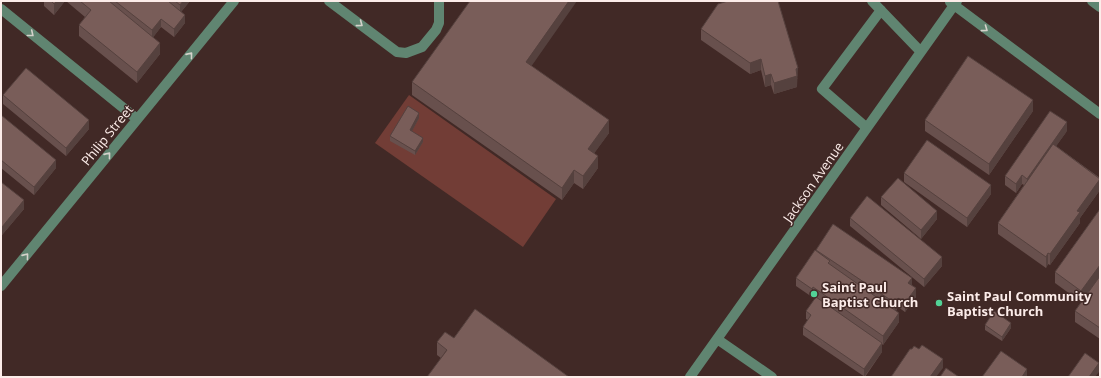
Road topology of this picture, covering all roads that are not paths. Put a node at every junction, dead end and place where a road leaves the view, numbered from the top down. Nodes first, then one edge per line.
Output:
1 (234, 1) edge
2 (329, 1) edge
3 (439, 1) edge
4 (872, 1) edge
5 (1092, 1) edge
6 (953, 3) edge
7 (1100, 7) edge
8 (1, 9) edge
9 (881, 10) junction
10 (921, 52) junction
11 (1100, 114) edge
12 (137, 119) junction
13 (867, 128) junction
14 (1, 286) edge
15 (717, 339) junction
16 (690, 377) edge
17 (772, 377) edge

12 -> 1 street, Philip Street
2 -> 3 street
4 - 9 street
5 - 7 street
6 - 10 street, Jackson Avenue
6 -> 11 street
8 -> 12 street
9 - 10 street
9 - 13 street
10 - 13 street, Jackson Avenue
14 -> 12 street, Philip Street
13 - 15 street, Jackson Avenue
15 - 16 street, Jackson Avenue
15 - 17 street

